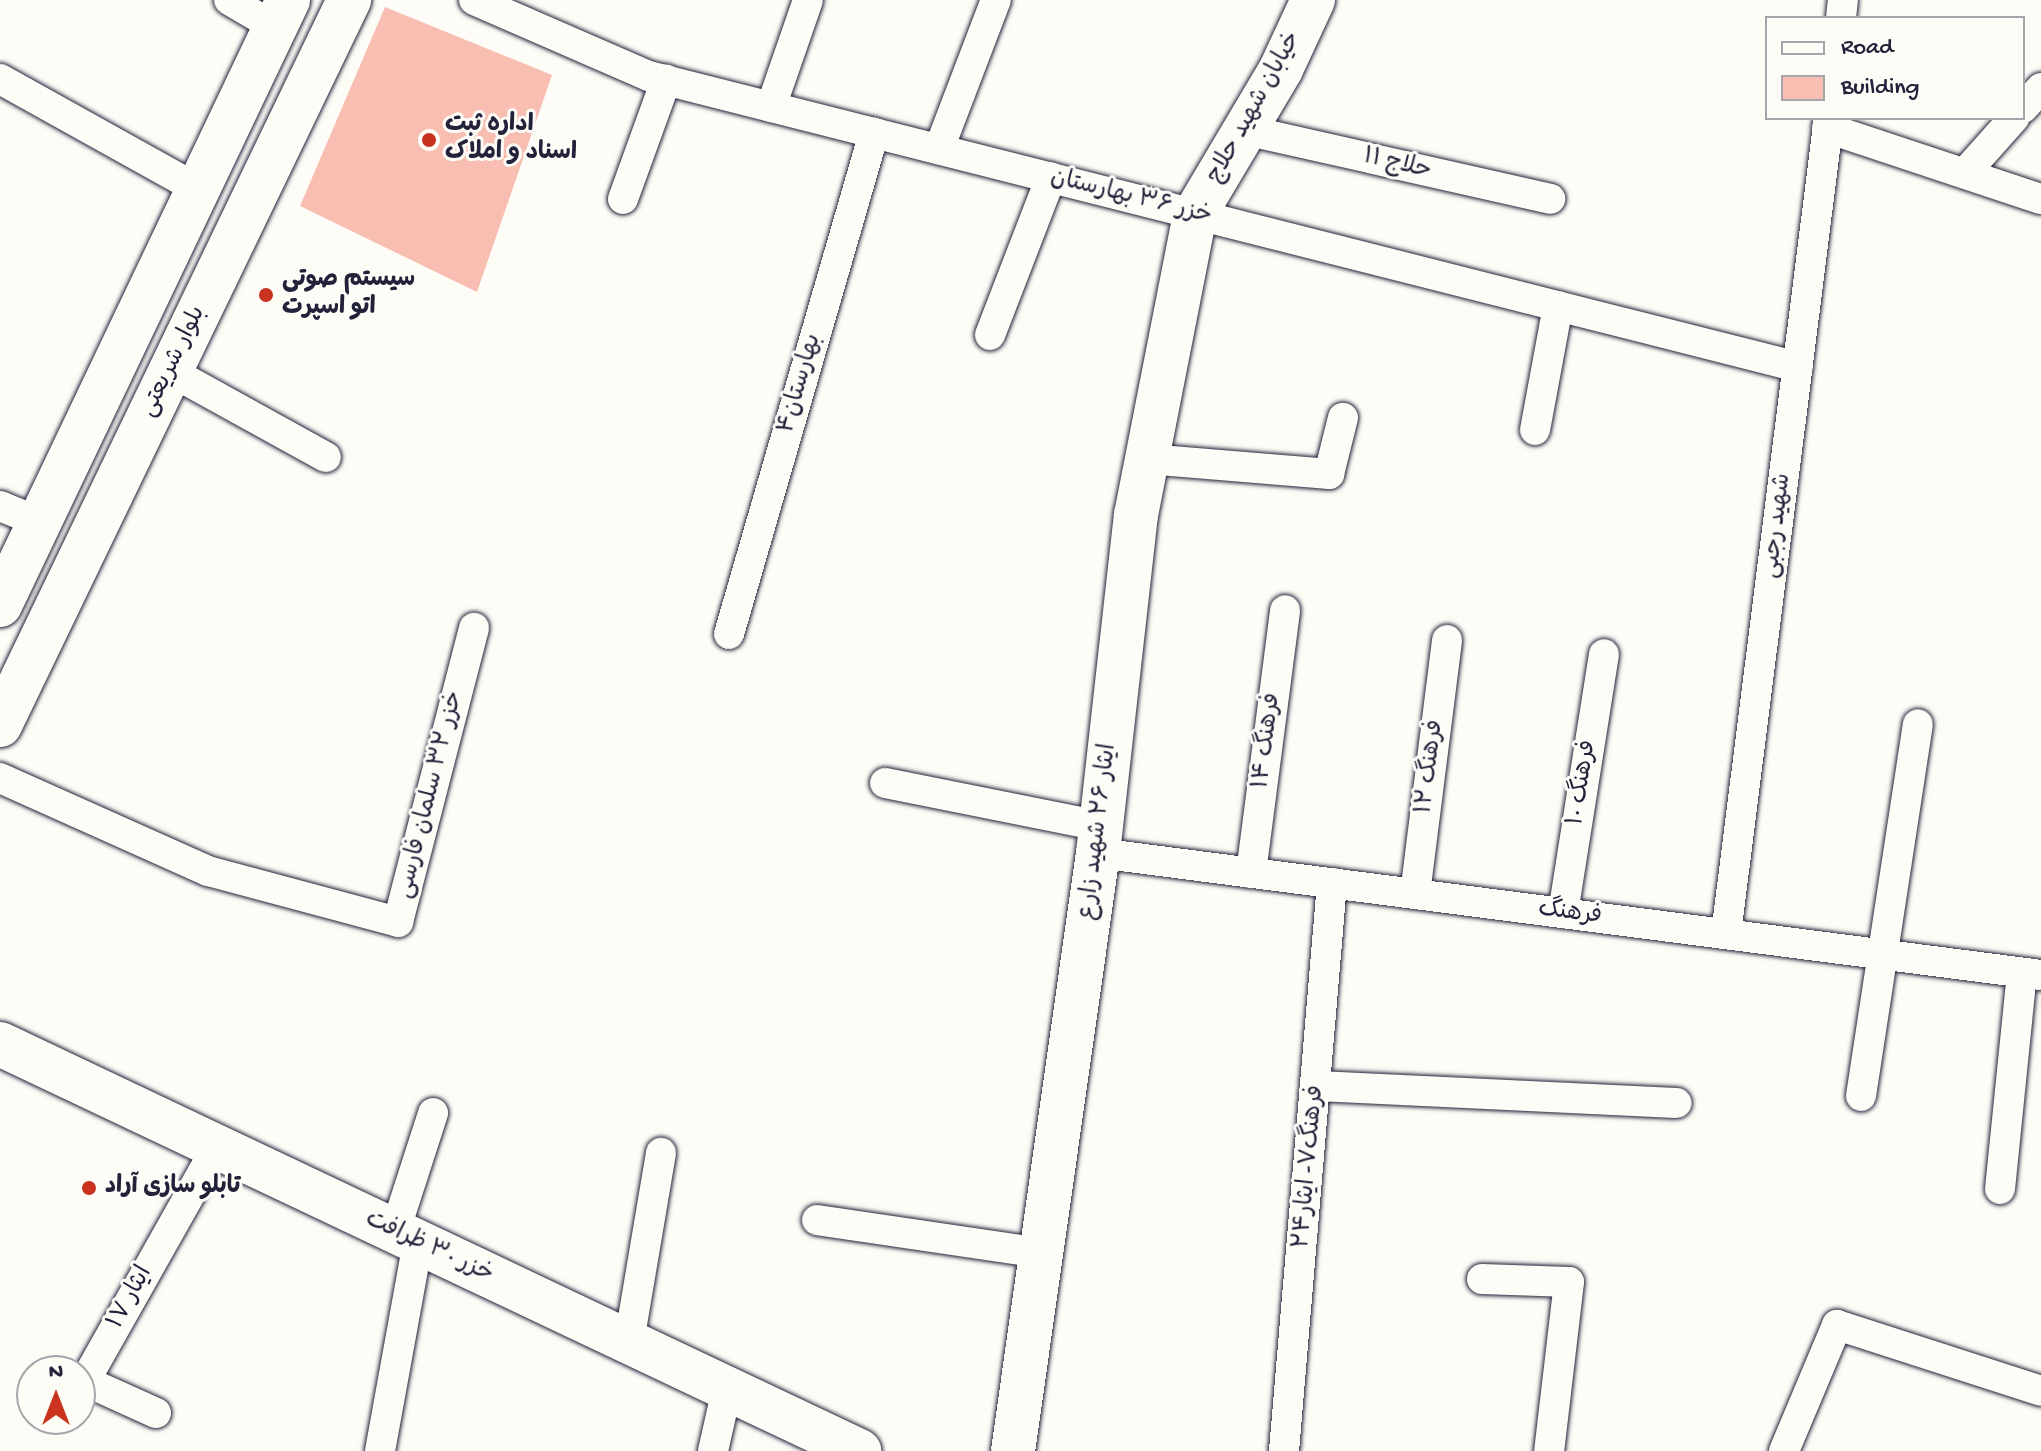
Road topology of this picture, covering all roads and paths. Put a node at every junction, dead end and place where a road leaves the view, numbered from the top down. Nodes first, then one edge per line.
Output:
1 (229, 0) edge
2 (349, 0) edge
3 (474, 0) edge
4 (808, 0) edge
5 (996, 0) edge
6 (1313, 0) edge
7 (281, 14) edge
8 (0, 79) edge
9 (666, 80) junction
10 (2041, 88) edge
11 (2025, 106) edge
12 (771, 107) junction
13 (2012, 120) edge
14 (1828, 123) edge
15 (1245, 130) junction
16 (874, 133) junction
17 (939, 149) junction
18 (1965, 173) junction
19 (1051, 177) junction
20 (198, 189) junction
21 (623, 199) dead end
22 (1550, 199) dead end
23 (2041, 199) edge
24 (1195, 214) junction
25 (1558, 306) junction
26 (990, 335) dead end
27 (1798, 367) junction
28 (170, 371) junction
29 (1343, 418) dead end
30 (1535, 430) dead end
31 (326, 457) dead end
32 (1147, 459) junction
33 (20, 514) edge
34 (0, 605) edge
35 (1285, 610) dead end
36 (474, 628) dead end
37 (45, 630) junction
38 (729, 634) dead end
39 (1447, 640) dead end
40 (1604, 654) dead end
41 (1918, 724) dead end
42 (0, 725) edge
43 (0, 778) edge
44 (885, 783) dead end
45 (1100, 840) junction
46 (1251, 873) junction
47 (1332, 883) junction
48 (1415, 894) junction
49 (1563, 913) junction
50 (1726, 934) junction
51 (1881, 954) junction
52 (2032, 974) edge
53 (0, 1044) edge
54 (1317, 1086) junction
55 (1861, 1096) dead end
56 (1677, 1103) dead end
57 (433, 1113) dead end
58 (217, 1147) junction
59 (661, 1153) dead end
60 (2000, 1189) dead end
61 (817, 1220) dead end
62 (406, 1237) junction
63 (1041, 1253) junction
64 (1482, 1279) dead end
65 (629, 1342) junction
66 (727, 1389) junction
67 (2041, 1391) edge
68 (156, 1413) dead end
69 (380, 1451) edge
70 (713, 1451) edge
71 (859, 1451) edge
72 (1013, 1451) edge
73 (1284, 1451) edge
74 (1549, 1451) edge
75 (1784, 1451) edge

1 - 7 street
2 - 28 street, بلوار شریعتی
3 - 9 street, خزر ۳۶ بهارستان
4 - 12 street
5 - 17 street
6 - 15 street, خیابان شهید حلاج
7 - 20 street
8 - 20 street
9 - 12 street, خزر ۳۶ بهارستان
9 - 21 street
10 - 11 street
12 - 16 street, خزر ۳۶ بهارستان
13 - 18 street
14 - 18 street
14 - 27 street, شهید رجبی
15 - 22 street, حلاج ۱۱
15 - 24 street, خیابان شهید حلاج
16 - 17 street, خزر ۳۶ بهارستان
16 - 38 street, بهارستان۴
17 - 19 street, خزر ۳۶ بهارستان
18 - 23 street
19 - 24 street, خزر ۳۶ بهارستان
19 - 26 street
20 - 33 street
24 - 25 street, خزر ۳۶ بهارستان
24 - 32 street, ایثار ۲۶ شهید زارع
25 - 27 street, خزر ۳۶ بهارستان
25 - 30 street
27 - 50 street, شهید رجبی
28 - 31 street
28 - 37 street, بلوار شریعتی
29 - 32 street
32 - 45 street, ایثار ۲۶ شهید زارع
33 - 34 street
34 - 37 street
35 - 46 street, فرهنگ ۱۴
36 - 43 street, خزر ۳۲ سلمان فارسی
37 - 42 street, بلوار شریعتی
39 - 48 street, فرهنگ ۱۲
40 - 49 street, فرهنگ ۱۰
41 - 51 street
44 - 45 street, فرهنگ
45 - 46 street, فرهنگ
45 - 63 street, ایثار ۲۶ شهید زارع
46 - 47 street, فرهنگ
47 - 48 street, فرهنگ
47 - 54 street, فرهنگ۷- ایثار۲۴
48 - 49 street, فرهنگ
49 - 50 street, فرهنگ
50 - 51 street, فرهنگ
51 - 52 street, فرهنگ
51 - 55 street
52 - 60 street
53 - 58 street, خزر ۳۰ ظرافت
54 - 56 street
54 - 73 street, فرهنگ۷- ایثار۲۴
57 - 62 street
58 - 62 street, خزر ۳۰ ظرافت
58 - 68 street, ایثار ۱۷
59 - 65 street
61 - 63 street
62 - 65 street, خزر ۳۰ ظرافت
62 - 69 street
63 - 72 street, ایثار ۲۶ شهید زارع
64 - 74 street
65 - 66 street, خزر ۳۰ ظرافت
66 - 70 street
66 - 71 street, خزر ۳۰ ظرافت
67 - 75 street

